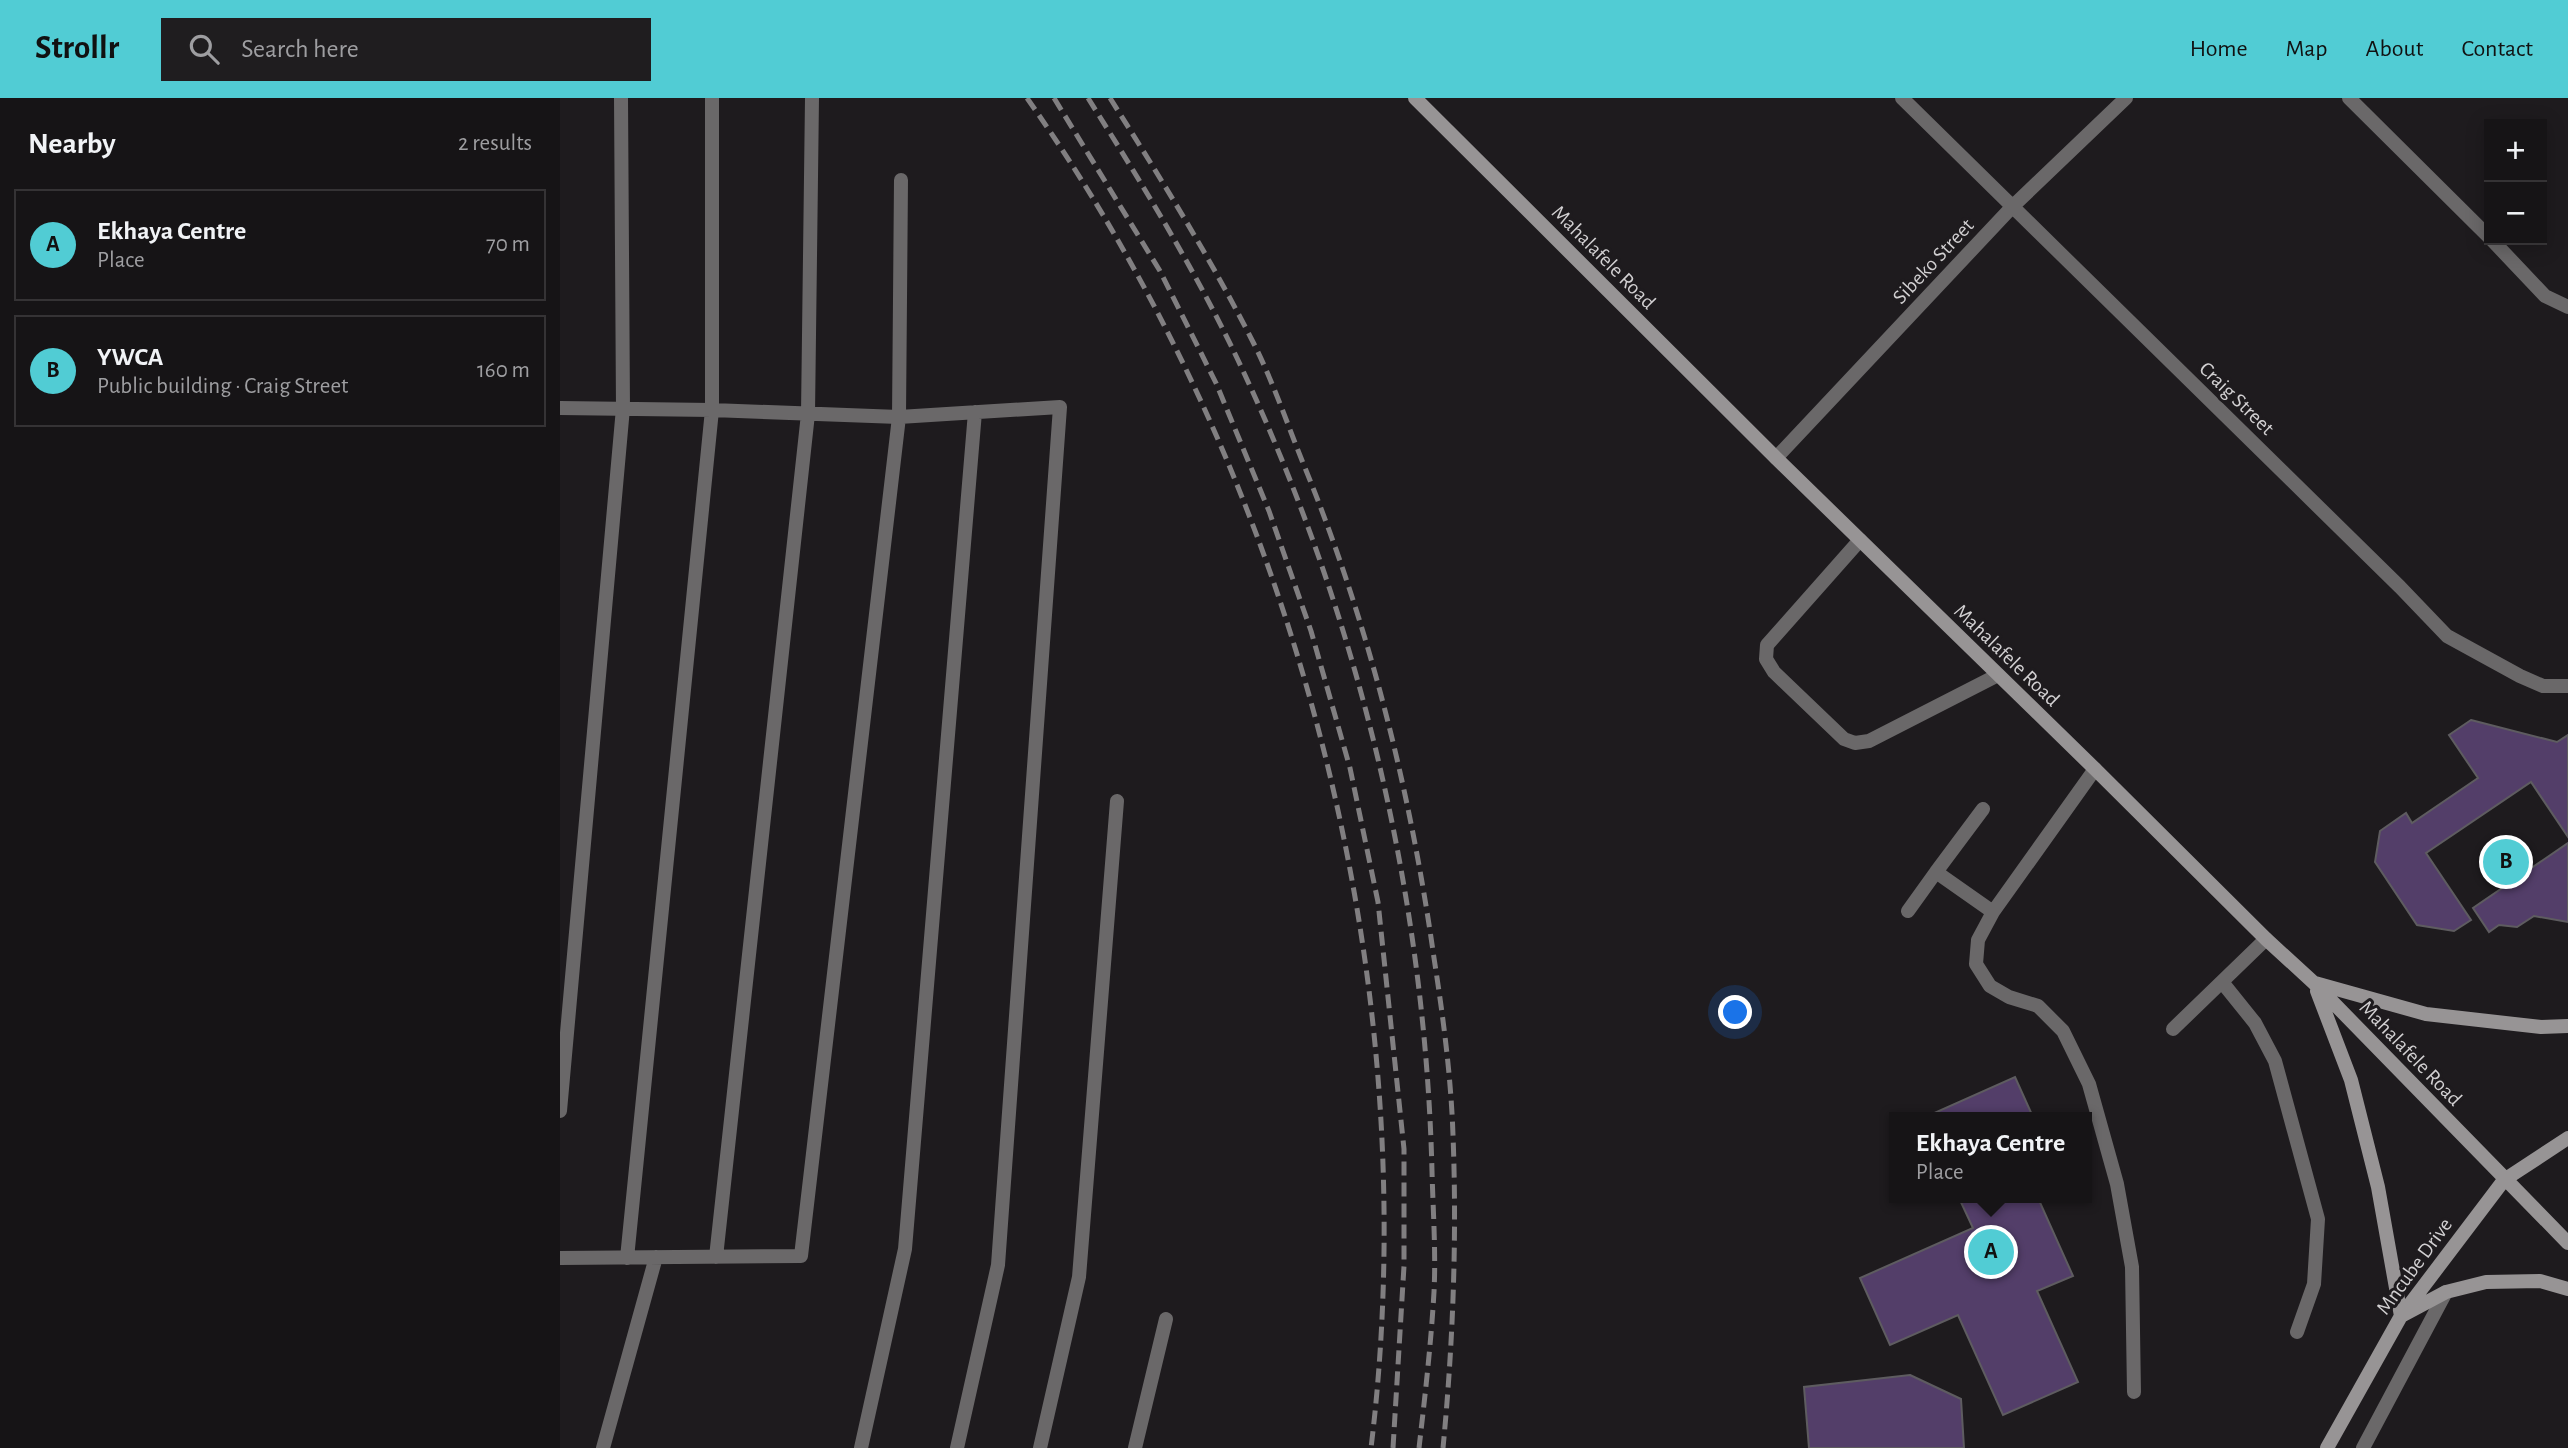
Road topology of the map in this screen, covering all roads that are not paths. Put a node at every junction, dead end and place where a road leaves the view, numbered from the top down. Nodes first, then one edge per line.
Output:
1 (621, 98) edge
2 (712, 98) edge
3 (812, 98) edge
4 (1415, 98) edge
5 (1902, 98) edge
6 (2126, 98) edge
7 (2349, 98) edge
8 (901, 180) dead end
9 (2012, 207) junction
10 (2484, 231) edge
11 (2498, 245) edge
12 (2568, 307) edge
13 (560, 408) edge
14 (623, 408) junction
15 (712, 410) junction
16 (975, 412) junction
17 (808, 414) junction
18 (899, 417) junction
19 (1776, 458) junction
20 (1860, 540) junction
21 (1998, 675) junction
22 (2568, 686) edge
23 (2095, 769) junction
24 (1117, 801) dead end
25 (1983, 809) dead end
26 (1936, 872) junction
27 (1908, 911) dead end
28 (1993, 912) junction
29 (2266, 939) junction
30 (2222, 982) junction
31 (2314, 983) junction
32 (2568, 1026) edge
33 (2173, 1029) dead end
34 (560, 1111) edge
35 (2568, 1138) edge
36 (2504, 1180) junction
37 (2568, 1243) edge
38 (656, 1257) junction
39 (716, 1257) junction
40 (560, 1258) edge
41 (628, 1258) junction
42 (2568, 1289) edge
43 (2445, 1292) junction
44 (2401, 1316) junction
45 (1166, 1319) dead end
46 (2297, 1332) dead end
47 (2134, 1392) dead end
48 (603, 1448) edge
49 (861, 1448) edge
50 (957, 1448) edge
51 (1041, 1448) edge
52 (1135, 1448) edge
53 (2327, 1448) edge
54 (2364, 1448) edge

1 - 14 street
2 - 15 street
3 - 17 street
4 - 19 main road, Mahalafele Road
5 - 9 street, Craig Street
6 - 9 street, Sibeko Street
7 - 10 street
8 - 18 street
9 - 19 street, Sibeko Street
9 - 22 street, Craig Street
11 - 12 street
13 - 14 street
14 - 15 street
14 - 34 street
15 - 17 street
15 - 41 street
16 - 18 street
16 - 49 street
16 - 50 street
17 - 18 street
17 - 39 street
18 - 39 street
19 - 20 main road, Mahalafele Road
20 - 21 main road, Mahalafele Road
20 - 21 street
21 - 23 main road, Mahalafele Road
23 - 28 street
23 - 29 main road, Mahalafele Road
24 - 51 street
25 - 26 street
26 - 27 street
26 - 28 street
28 - 47 street
29 - 30 street
29 - 31 main road, Mahalafele Road
30 - 33 street
30 - 46 street
31 - 32 main road
31 - 36 main road, Mahalafele Road
31 - 44 main road
35 - 36 main road, Mncube Drive
36 - 37 main road, Mahalafele Road
36 - 44 main road, Mncube Drive
38 - 39 street
38 - 41 street
38 - 48 street
40 - 41 street
42 - 43 main road
43 - 44 main road
43 - 54 street
44 - 53 main road, Mncube Drive
45 - 52 street

